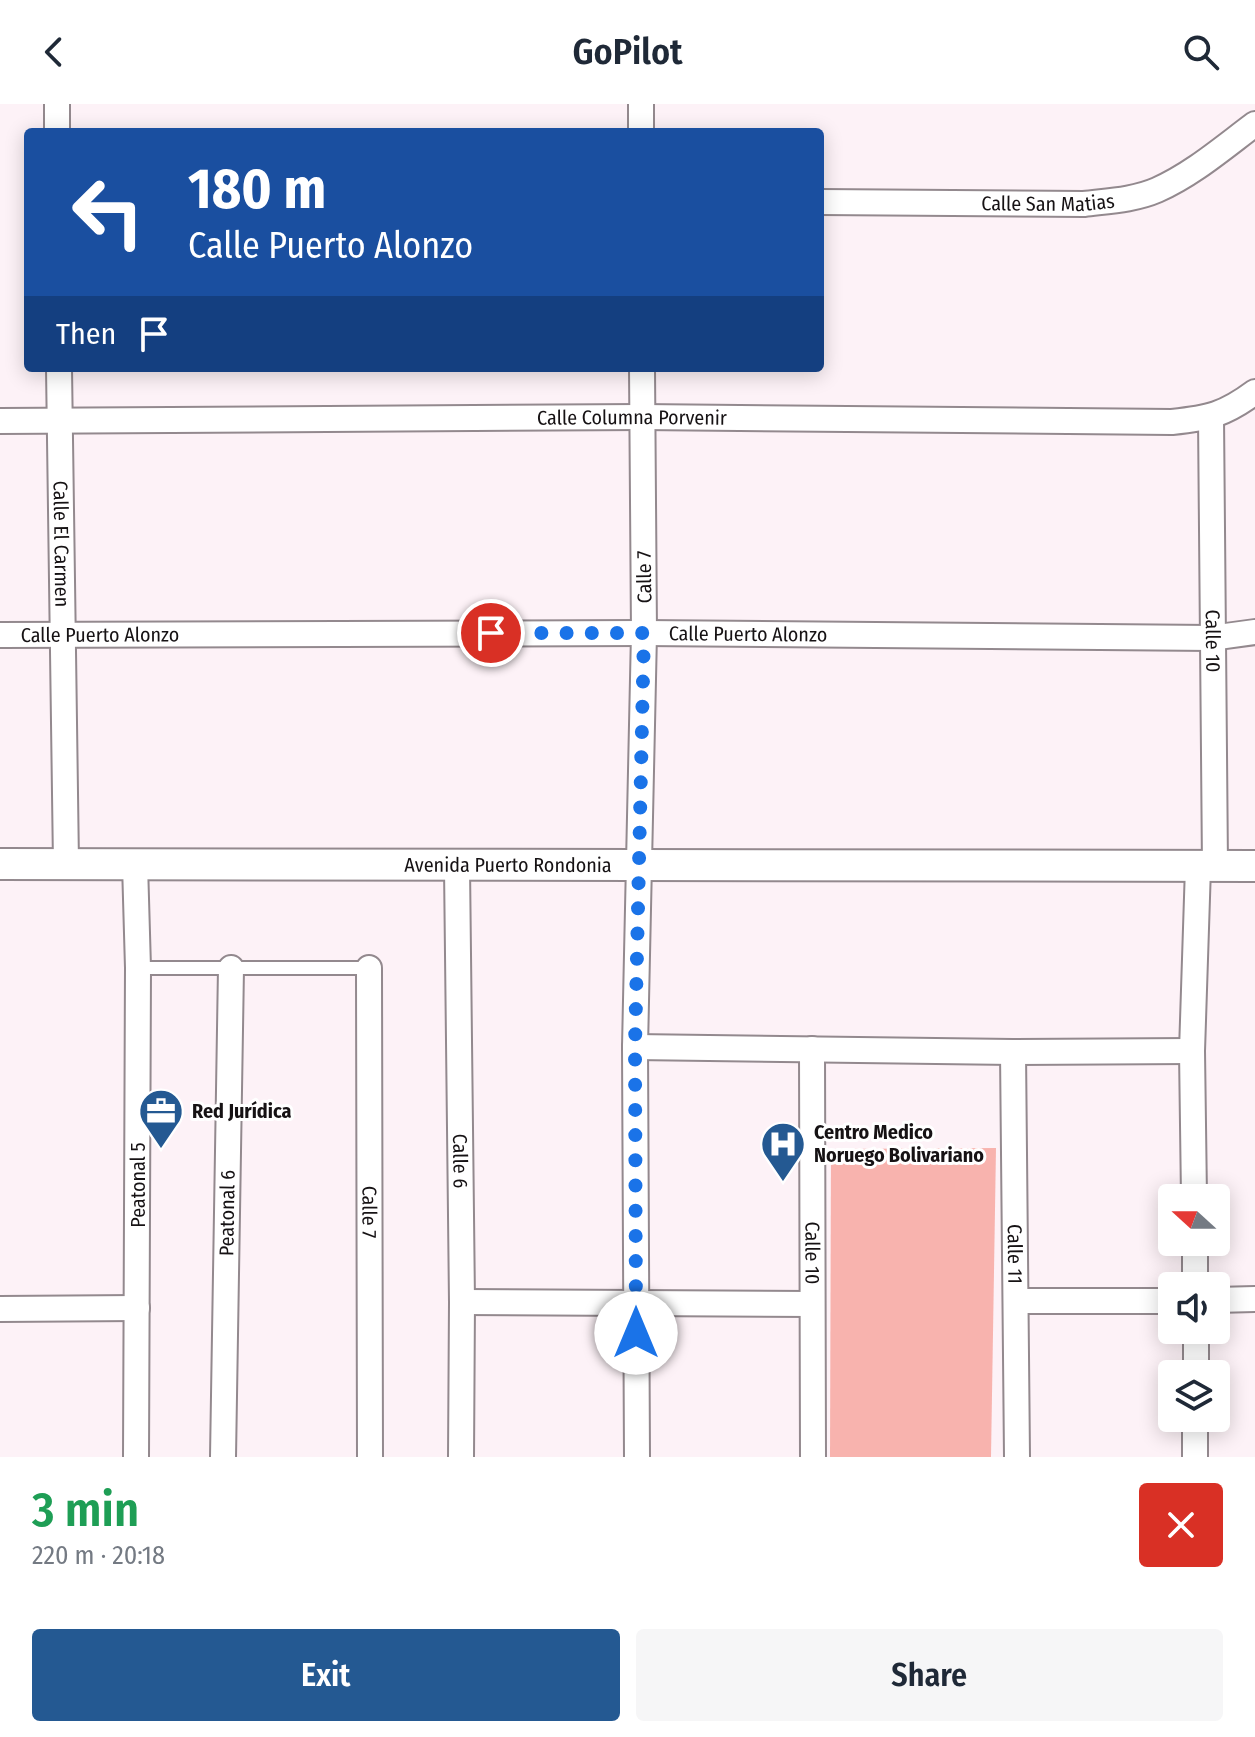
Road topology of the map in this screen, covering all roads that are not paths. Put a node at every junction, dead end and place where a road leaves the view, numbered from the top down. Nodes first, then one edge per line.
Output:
1 (57, 104) edge
2 (641, 104) edge
3 (1255, 124) edge
4 (57, 128) edge
5 (641, 128) edge
6 (824, 202) edge
7 (59, 372) edge
8 (642, 372) edge
9 (1255, 392) edge
10 (642, 417) junction
11 (1211, 417) junction
12 (0, 421) edge
13 (60, 421) junction
14 (1255, 632) edge
15 (644, 633) junction
16 (0, 635) edge
17 (61, 635) junction
18 (1211, 638) junction
19 (0, 864) edge
20 (66, 864) junction
21 (135, 864) junction
22 (1206, 866) junction
23 (1255, 866) edge
24 (457, 867) junction
25 (640, 867) junction
26 (138, 968) junction
27 (231, 968) junction
28 (369, 968) joint
29 (635, 1047) junction
30 (812, 1049) junction
31 (1192, 1051) junction
32 (1013, 1052) junction
33 (1194, 1184) edge
34 (1255, 1299) edge
35 (1230, 1300) edge
36 (1017, 1301) junction
37 (1158, 1301) edge
38 (462, 1302) junction
39 (636, 1302) junction
40 (812, 1304) junction
41 (137, 1308) junction
42 (0, 1309) edge
43 (1195, 1432) edge
44 (136, 1457) edge
45 (223, 1457) edge
46 (370, 1457) edge
47 (461, 1457) edge
48 (637, 1457) edge
49 (813, 1457) edge
50 (1017, 1457) edge
51 (1195, 1457) edge

1 - 4 street
2 - 5 street
3 - 6 street, Calle San Matias
7 - 13 street, Calle El Carmen
8 - 10 street, Calle 7
9 - 11 street, Calle Columna Porvenir
10 - 11 street, Calle Columna Porvenir
10 - 13 street, Calle Columna Porvenir
10 - 15 street, Calle 7
11 - 18 street, Calle 10
12 - 13 street, Calle Columna Porvenir
13 - 17 street, Calle El Carmen
14 - 18 street, Calle Puerto Alonzo
15 - 17 street, Calle Puerto Alonzo
15 - 18 street, Calle Puerto Alonzo
15 - 25 street, Calle 7
16 - 17 street, Calle Puerto Alonzo
17 - 20 street, Calle El Carmen
18 - 22 street, Calle 10
19 - 20 street, Avenida Puerto Rondonia
20 - 21 street, Avenida Puerto Rondonia
21 - 24 street, Avenida Puerto Rondonia
21 - 26 street, Peatonal 5
22 - 23 street, Avenida Puerto Rondonia
22 - 25 street, Avenida Puerto Rondonia
22 - 31 street, Calle 10
24 - 25 street, Avenida Puerto Rondonia
24 - 38 street, Calle 6
25 - 29 street, Calle 7
26 - 27 lane
26 - 41 street, Peatonal 5
27 - 28 lane
27 - 45 street, Peatonal 6
28 - 46 street, Calle 7
29 - 30 street
29 - 39 street, Calle 7
30 - 32 street
30 - 40 street, Calle 10
31 - 32 street
31 - 33 street, Calle 10
32 - 36 street, Calle 11
34 - 35 street
36 - 37 street
36 - 50 street, Calle 11
38 - 39 street
38 - 47 street, Calle 6
39 - 40 street
39 - 48 street, Calle 7
40 - 49 street, Calle 10
41 - 42 street
41 - 44 street, Peatonal 5
43 - 51 street

